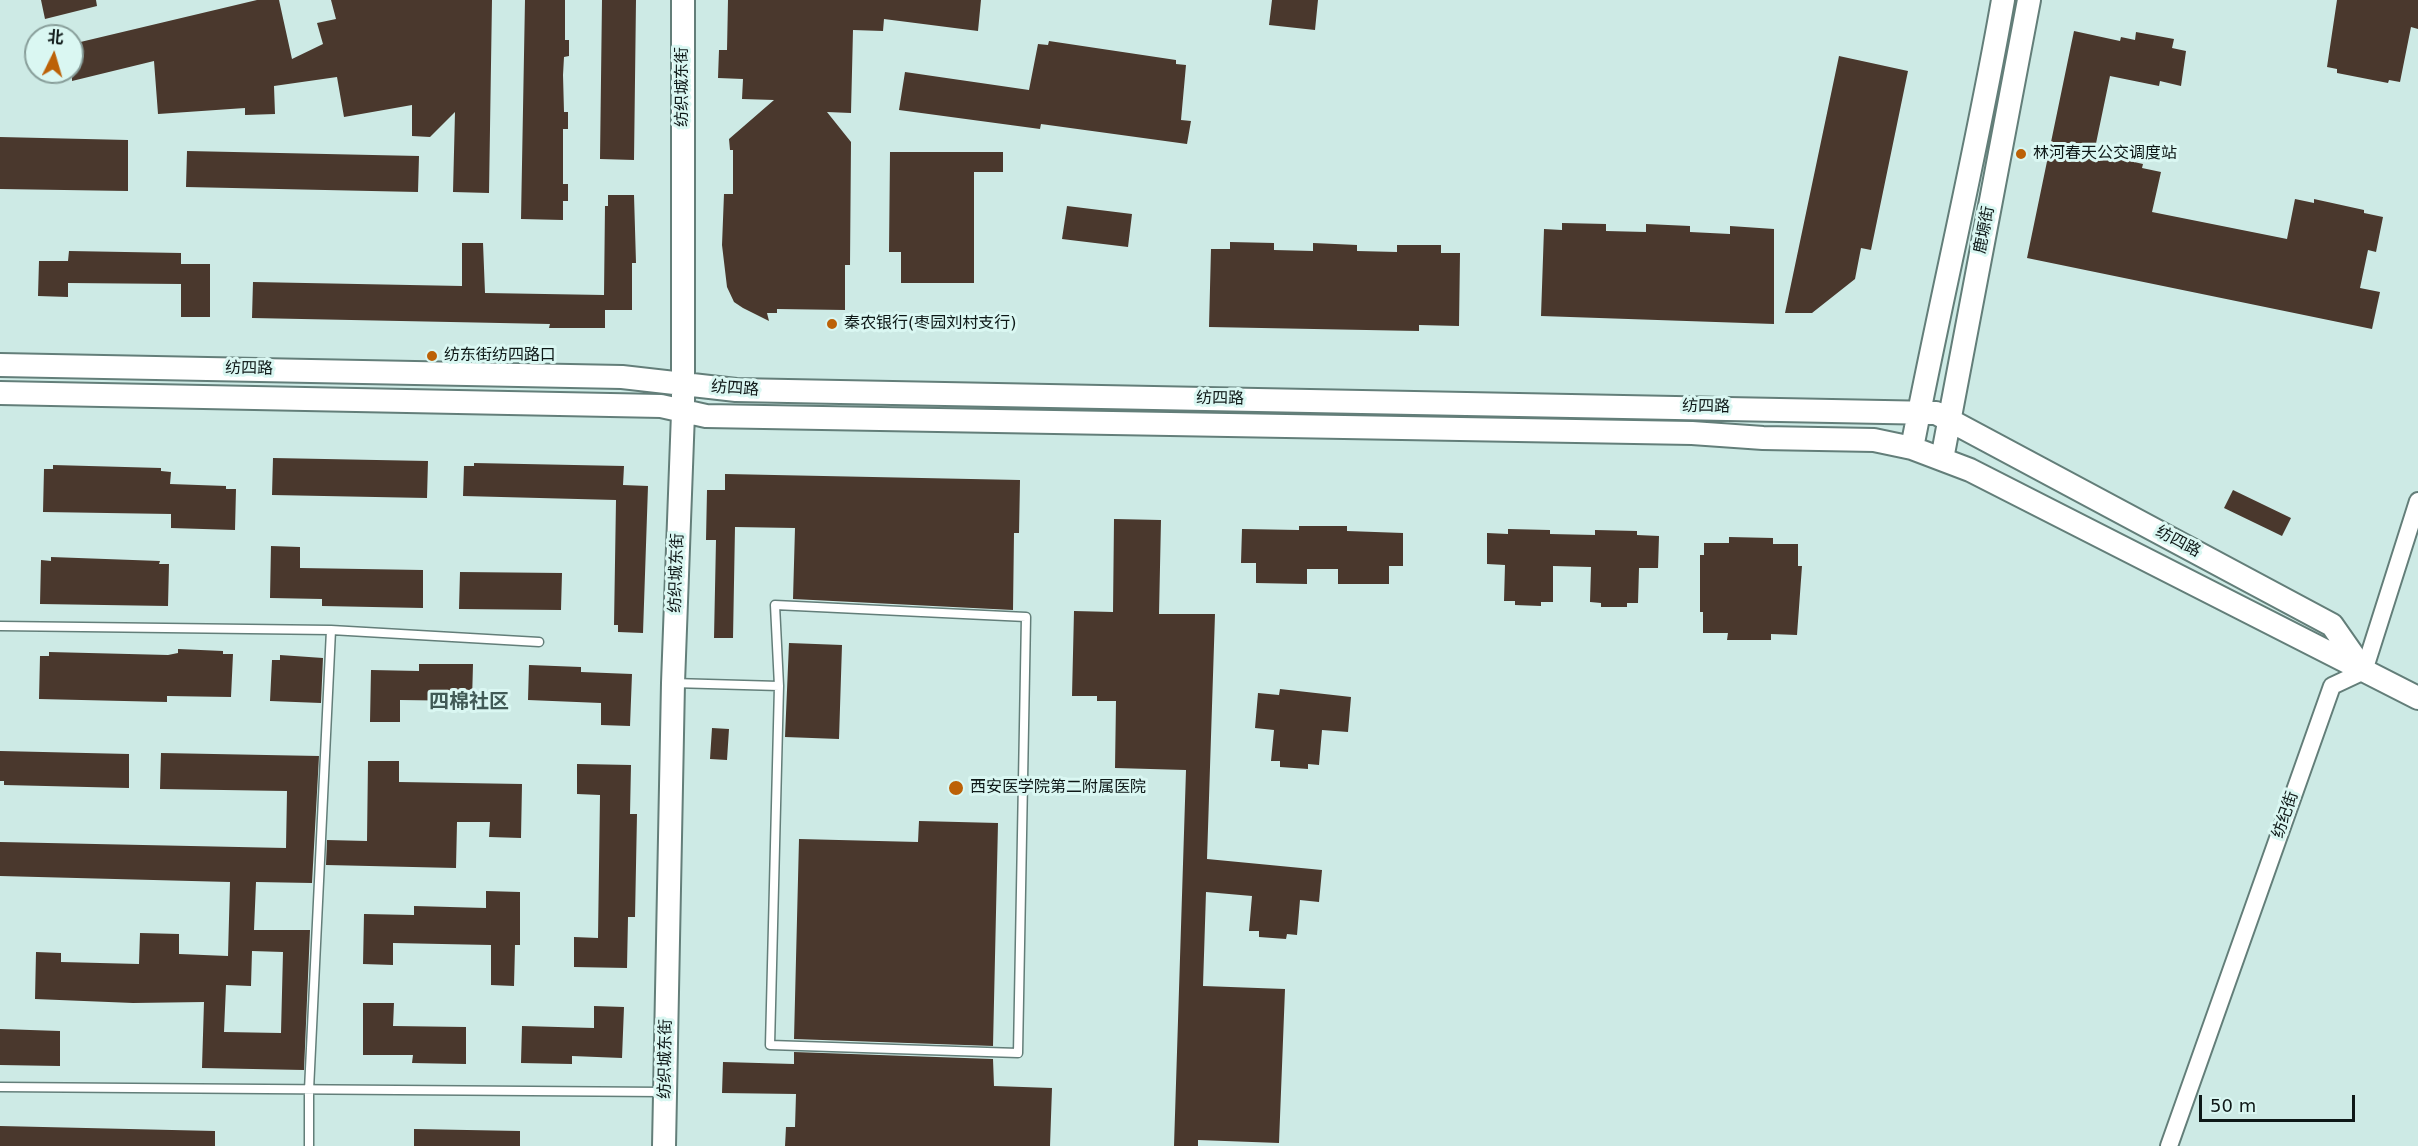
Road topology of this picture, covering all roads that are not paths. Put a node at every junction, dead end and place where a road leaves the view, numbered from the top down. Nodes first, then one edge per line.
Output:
1 (683, 0) edge
2 (2002, 0) edge
3 (2029, 0) edge
4 (0, 365) edge
5 (684, 384) junction
6 (0, 393) edge
7 (1919, 411) junction
8 (683, 413) junction
9 (1950, 420) junction
10 (1912, 448) junction
11 (1942, 459) junction
12 (2418, 501) edge
13 (0, 626) edge
14 (331, 630) junction
15 (539, 642) dead end
16 (2364, 671) junction
17 (673, 683) junction
18 (779, 686) junction
19 (2418, 698) edge
20 (0, 1087) edge
21 (309, 1090) junction
22 (665, 1092) junction
23 (309, 1146) edge
24 (664, 1146) edge
25 (2169, 1146) edge

1 - 5 street, 纺织城东街
2 - 7 street, 鹿塬街
3 - 9 street, 鹿塬街
4 - 5 street, 纺四路
5 - 7 street, 纺四路
5 - 8 street, 纺织城东街
6 - 8 street, 纺四路
7 - 9 street, 纺四路
7 - 10 street, 鹿塬街
8 - 10 street, 纺四路
8 - 17 street, 纺织城东街
9 - 11 street, 鹿塬街
9 - 16 street, 纺四路
10 - 11 street, 纺四路
11 - 16 street, 纺四路
12 - 16 street
13 - 14 lane
14 - 15 lane
14 - 21 lane
16 - 19 street, 纺四路
16 - 25 street, 纺纪街
17 - 18 lane
17 - 22 street, 纺织城东街
18 - 18 lane
20 - 21 lane
21 - 22 lane
21 - 23 lane
22 - 24 street, 纺织城东街

